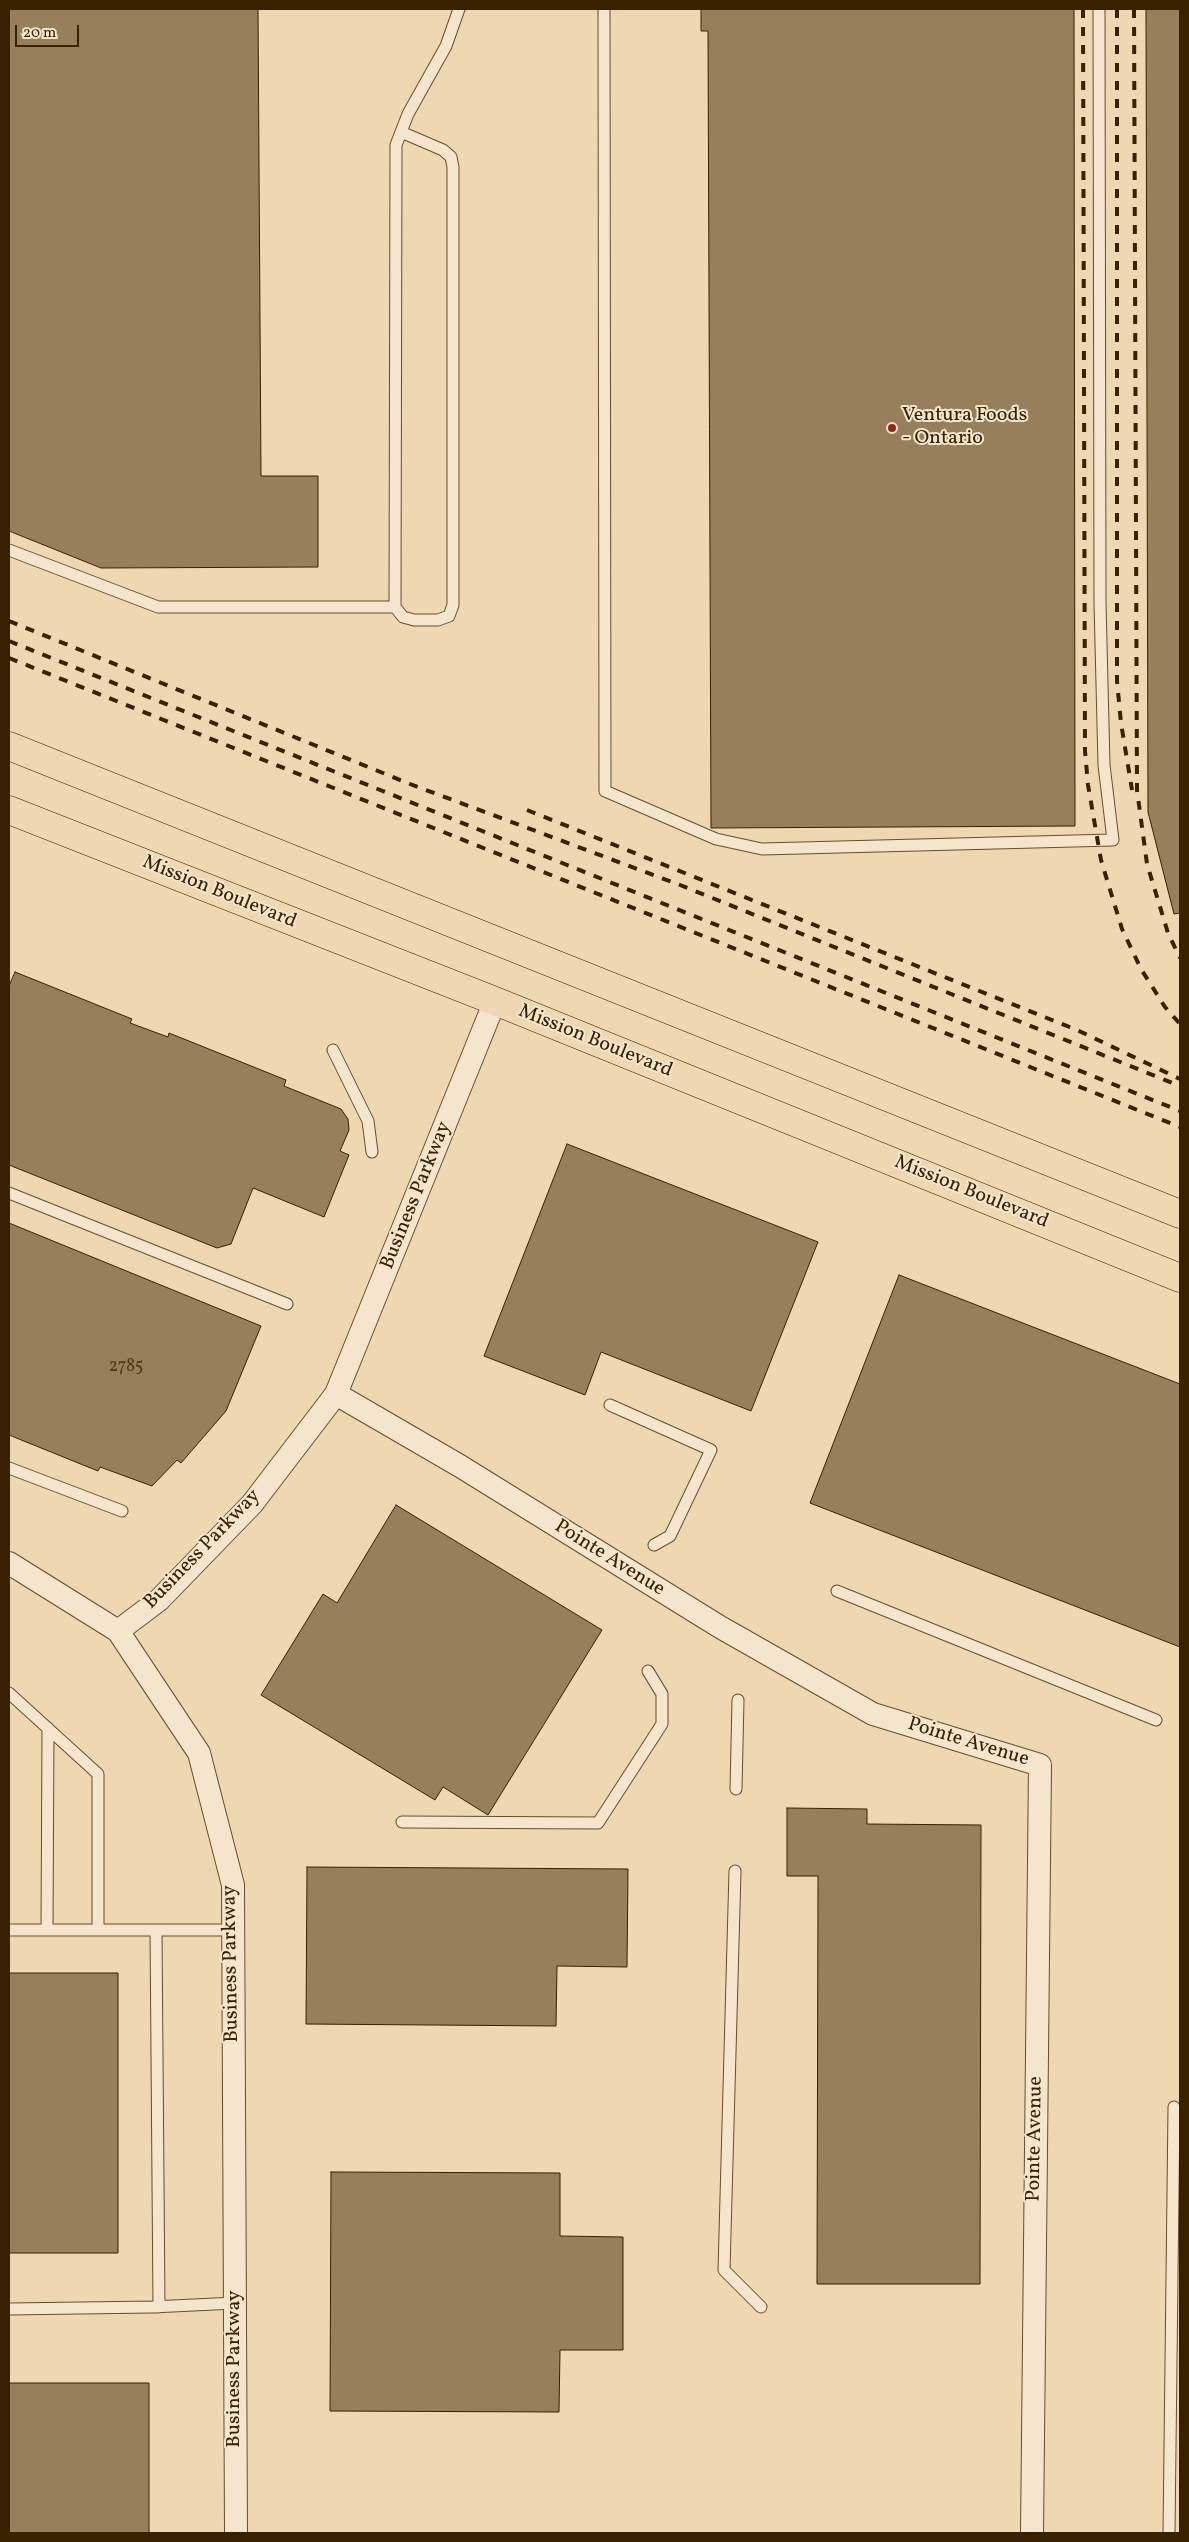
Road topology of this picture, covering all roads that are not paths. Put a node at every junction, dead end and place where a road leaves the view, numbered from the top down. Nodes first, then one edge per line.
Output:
1 (459, 9) edge
2 (604, 9) edge
3 (1099, 9) edge
4 (401, 132) junction
5 (9, 550) edge
6 (395, 607) junction
7 (9, 746) edge
8 (9, 810) edge
9 (495, 1001) junction
10 (333, 1050) dead end
11 (372, 1152) dead end
12 (9, 1193) edge
13 (1180, 1214) edge
14 (1180, 1278) edge
15 (286, 1304) dead end
16 (336, 1394) junction
17 (610, 1405) dead end
18 (9, 1468) edge
19 (122, 1512) dead end
20 (654, 1545) dead end
21 (9, 1563) edge
22 (837, 1591) dead end
23 (118, 1631) junction
24 (648, 1671) dead end
25 (9, 1693) edge
26 (738, 1700) dead end
27 (1156, 1720) dead end
28 (48, 1728) junction
29 (736, 1789) dead end
30 (402, 1822) dead end
31 (735, 1871) dead end
32 (9, 1930) edge
33 (47, 1930) junction
34 (98, 1930) junction
35 (156, 1930) junction
36 (233, 1930) junction
37 (1174, 2107) dead end
38 (235, 2303) junction
39 (159, 2307) junction
40 (762, 2307) dead end
41 (9, 2309) edge
42 (236, 2533) edge
43 (1032, 2533) edge
44 (1169, 2533) edge

1 - 4 lane
2 - 3 lane
4 - 6 lane
4 - 6 lane
5 - 6 lane
7 - 13 main road
8 - 9 main road, Mission Boulevard
9 - 14 main road, Mission Boulevard
9 - 16 street, Business Parkway
10 - 11 lane
12 - 15 lane
16 - 23 street, Business Parkway
16 - 43 street, Pointe Avenue
17 - 20 lane
18 - 19 lane
21 - 23 street
22 - 27 lane
23 - 36 street, Business Parkway
24 - 30 lane
25 - 28 lane
26 - 29 lane
28 - 33 lane
28 - 34 lane
31 - 40 lane
32 - 33 lane
33 - 34 lane
34 - 35 lane
35 - 36 lane
35 - 39 lane
36 - 38 street, Business Parkway
37 - 44 lane
38 - 39 lane
38 - 42 street, Business Parkway
39 - 41 lane

